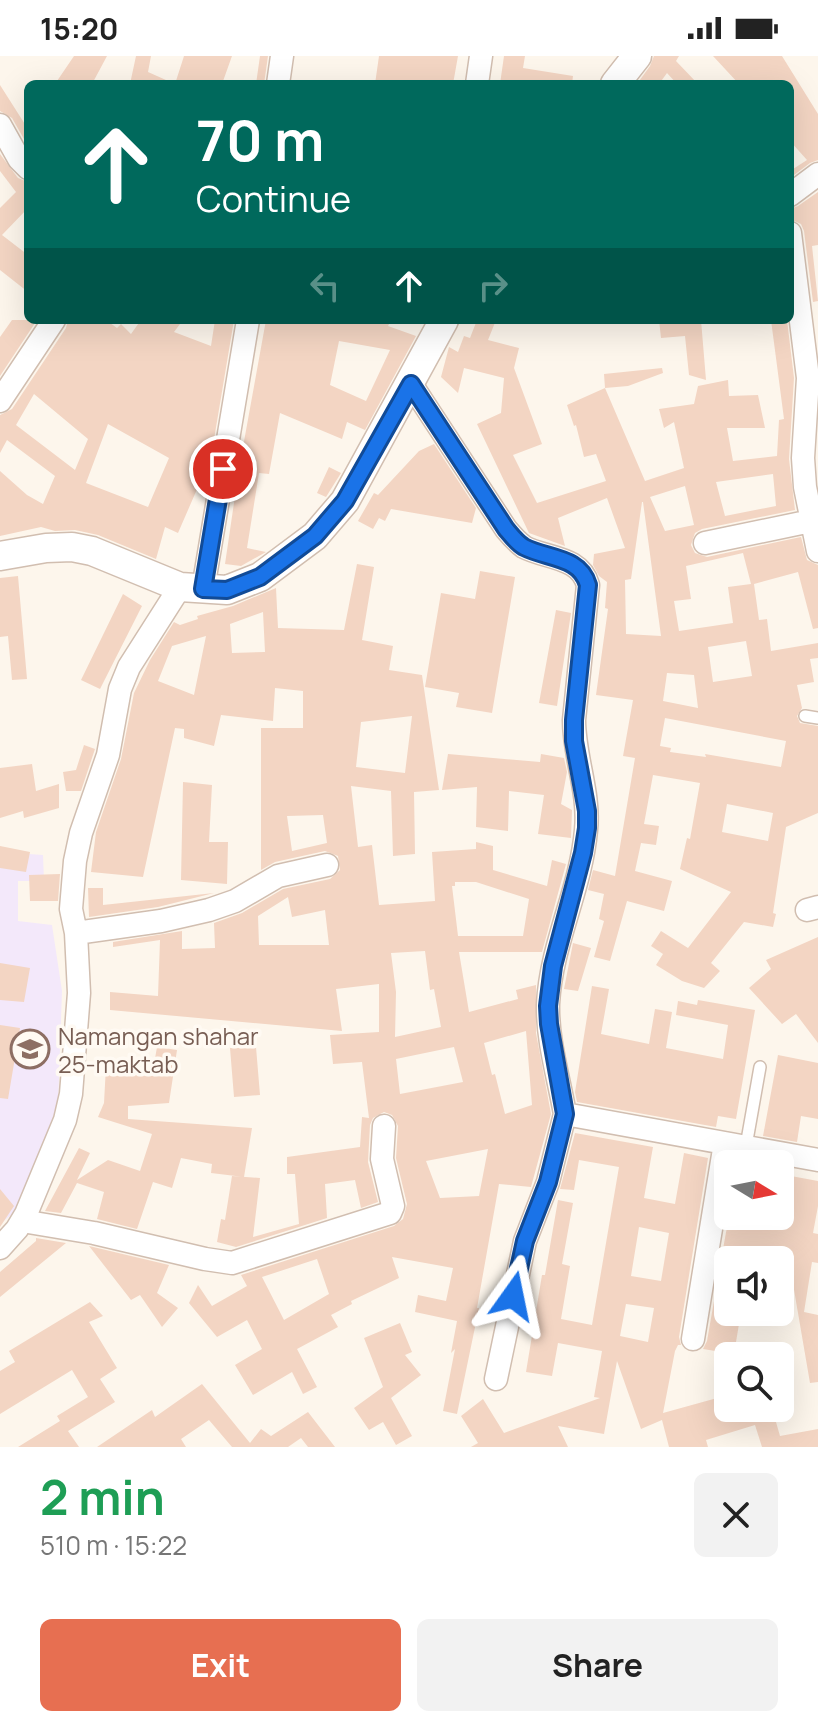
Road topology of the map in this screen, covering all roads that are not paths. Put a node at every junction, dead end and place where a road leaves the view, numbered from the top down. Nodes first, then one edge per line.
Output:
1 (282, 56) edge
2 (481, 56) edge
3 (637, 56) edge
4 (279, 80) edge
5 (478, 80) edge
6 (618, 80) edge
7 (0, 125) edge
8 (24, 164) edge
9 (818, 174) edge
10 (794, 192) edge
11 (794, 265) edge
12 (51, 324) edge
13 (247, 324) edge
14 (442, 324) edge
15 (411, 384) junction
16 (0, 401) edge
17 (811, 521) junction
18 (705, 543) dead end
19 (818, 551) edge
20 (0, 556) edge
21 (192, 588) junction
22 (327, 865) dead end
23 (76, 933) junction
24 (760, 1067) dead end
25 (565, 1114) junction
26 (384, 1126) dead end
27 (736, 1145) junction
28 (818, 1160) edge
29 (22, 1221) junction
30 (0, 1248) edge
31 (693, 1339) dead end
32 (496, 1379) dead end

1 - 4 street
2 - 5 street
3 - 6 street
7 - 8 street
9 - 10 street
11 - 17 street
12 - 16 street
13 - 21 street
14 - 15 street
15 - 21 street
15 - 25 street
17 - 18 street
17 - 19 street
20 - 21 street
21 - 23 street
22 - 23 street
23 - 29 street
24 - 27 lane
25 - 27 street
25 - 32 street
26 - 29 street
27 - 28 street
27 - 31 street
29 - 30 street

